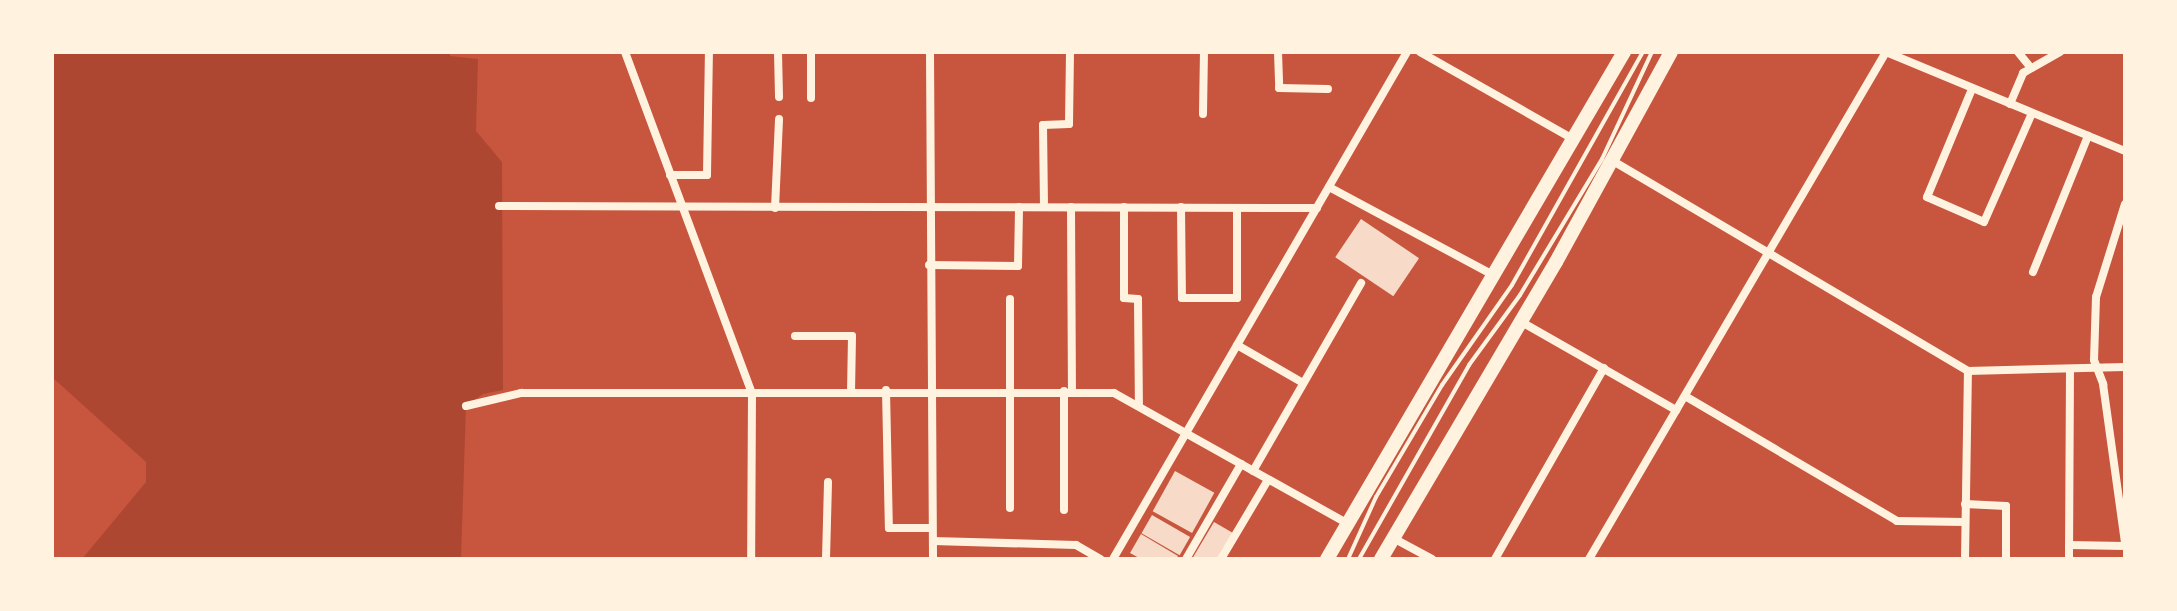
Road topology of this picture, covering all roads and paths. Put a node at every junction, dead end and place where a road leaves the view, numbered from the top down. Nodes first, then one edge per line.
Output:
1 (625, 52) edge
2 (709, 52) edge
3 (778, 52) edge
4 (811, 52) edge
5 (930, 52) edge
6 (1070, 52) edge
7 (1204, 52) edge
8 (1278, 52) edge
9 (1407, 52) edge
10 (1420, 52) edge
11 (1624, 52) edge
12 (1643, 52) edge
13 (1652, 52) edge
14 (1671, 52) edge
15 (1886, 52) edge
16 (2018, 52) edge
17 (2060, 52) edge
18 (2030, 67) junction
19 (1328, 89) dead end
20 (1972, 89) junction
21 (779, 97) dead end
22 (811, 98) dead end
23 (2010, 104) junction
24 (2032, 113) junction
25 (1203, 114) dead end
26 (779, 119) dead end
27 (2088, 136) junction
28 (1573, 139) junction
29 (2125, 151) edge
30 (1613, 161) junction
31 (670, 175) junction
32 (1329, 187) junction
33 (2125, 204) edge
34 (499, 206) dead end
35 (928, 207) junction
36 (1019, 207) junction
37 (1044, 207) junction
38 (1071, 207) junction
39 (1124, 207) junction
40 (1181, 207) junction
41 (683, 208) junction
42 (775, 208) junction
43 (1237, 208) junction
44 (1317, 208) junction
45 (2121, 234) edge
46 (1768, 254) junction
47 (929, 265) junction
48 (2033, 272) dead end
49 (1493, 275) junction
50 (1361, 283) dead end
51 (1010, 299) dead end
52 (1520, 321) junction
53 (795, 336) dead end
54 (1237, 345) junction
55 (2125, 367) edge
56 (1604, 368) junction
57 (2097, 369) junction
58 (2070, 370) junction
59 (1968, 371) junction
60 (1303, 383) junction
61 (1009, 389) junction
62 (886, 390) junction
63 (930, 390) junction
64 (1068, 390) junction
65 (851, 391) junction
66 (752, 393) junction
67 (1685, 396) junction
68 (1139, 404) junction
69 (466, 406) dead end
70 (1676, 410) junction
71 (1187, 433) junction
72 (1241, 464) junction
73 (1253, 471) junction
74 (1268, 480) junction
75 (828, 482) dead end
76 (2122, 502) edge
77 (1965, 504) junction
78 (1010, 508) dead end
79 (1064, 510) dead end
80 (1965, 522) junction
81 (1347, 523) junction
82 (932, 528) junction
83 (1393, 538) junction
84 (933, 541) junction
85 (2125, 544) edge
86 (2069, 545) junction
87 (1118, 557) edge
88 (751, 559) edge
89 (826, 559) edge
90 (933, 559) edge
91 (1100, 559) edge
92 (1186, 559) edge
93 (1221, 559) edge
94 (1327, 559) edge
95 (1348, 559) edge
96 (1359, 559) edge
97 (1381, 559) edge
98 (1432, 559) edge
99 (1495, 559) edge
100 (1589, 559) edge
101 (1965, 559) edge
102 (2006, 559) edge
103 (2069, 559) edge

1 - 31 street
2 - 31 street
3 - 21 street
4 - 22 street
5 - 35 street
6 - 37 street
7 - 25 street
8 - 19 street
9 - 32 street
10 - 28 street
11 - 28 main road
12 - 95 lane
13 - 96 lane
14 - 30 main road
15 - 20 street
15 - 46 street
16 - 18 street
17 - 18 street
18 - 23 street
20 - 23 street
20 - 24 street
23 - 24 street
24 - 27 street
26 - 42 street
27 - 29 street
27 - 48 street
28 - 49 main road
30 - 46 street
30 - 52 main road
31 - 41 street
32 - 44 street
32 - 49 street
33 - 45 street
34 - 41 street
35 - 36 street
35 - 42 street
35 - 47 street
36 - 37 street
36 - 47 street
37 - 38 street
38 - 39 street
38 - 64 street
39 - 40 street
39 - 68 street
40 - 43 street
40 - 43 street
41 - 42 street
41 - 66 street
43 - 44 street
44 - 54 street
45 - 57 street
46 - 59 street
46 - 67 street
47 - 63 street
49 - 81 main road
50 - 60 street
51 - 61 street
52 - 56 street
52 - 83 main road
53 - 65 street
54 - 60 street
54 - 71 street
55 - 57 street
56 - 70 street
56 - 99 street
57 - 58 street
57 - 76 street
58 - 59 street
58 - 86 street
59 - 77 street
60 - 73 street
61 - 63 street
61 - 64 street
61 - 78 street
62 - 63 street
62 - 65 street
62 - 82 street
63 - 82 street
64 - 68 street
64 - 79 street
65 - 66 street
66 - 69 street
66 - 88 street
67 - 70 street
67 - 80 street
68 - 71 street
70 - 100 street
71 - 72 street
71 - 87 street
72 - 73 street
72 - 92 street
73 - 74 street
74 - 81 street
74 - 93 street
75 - 89 street
76 - 85 street
77 - 80 street
77 - 102 street
80 - 101 street
81 - 94 main road
82 - 84 street
83 - 97 main road
83 - 98 street
84 - 90 street
84 - 91 street
85 - 86 street
86 - 103 street

